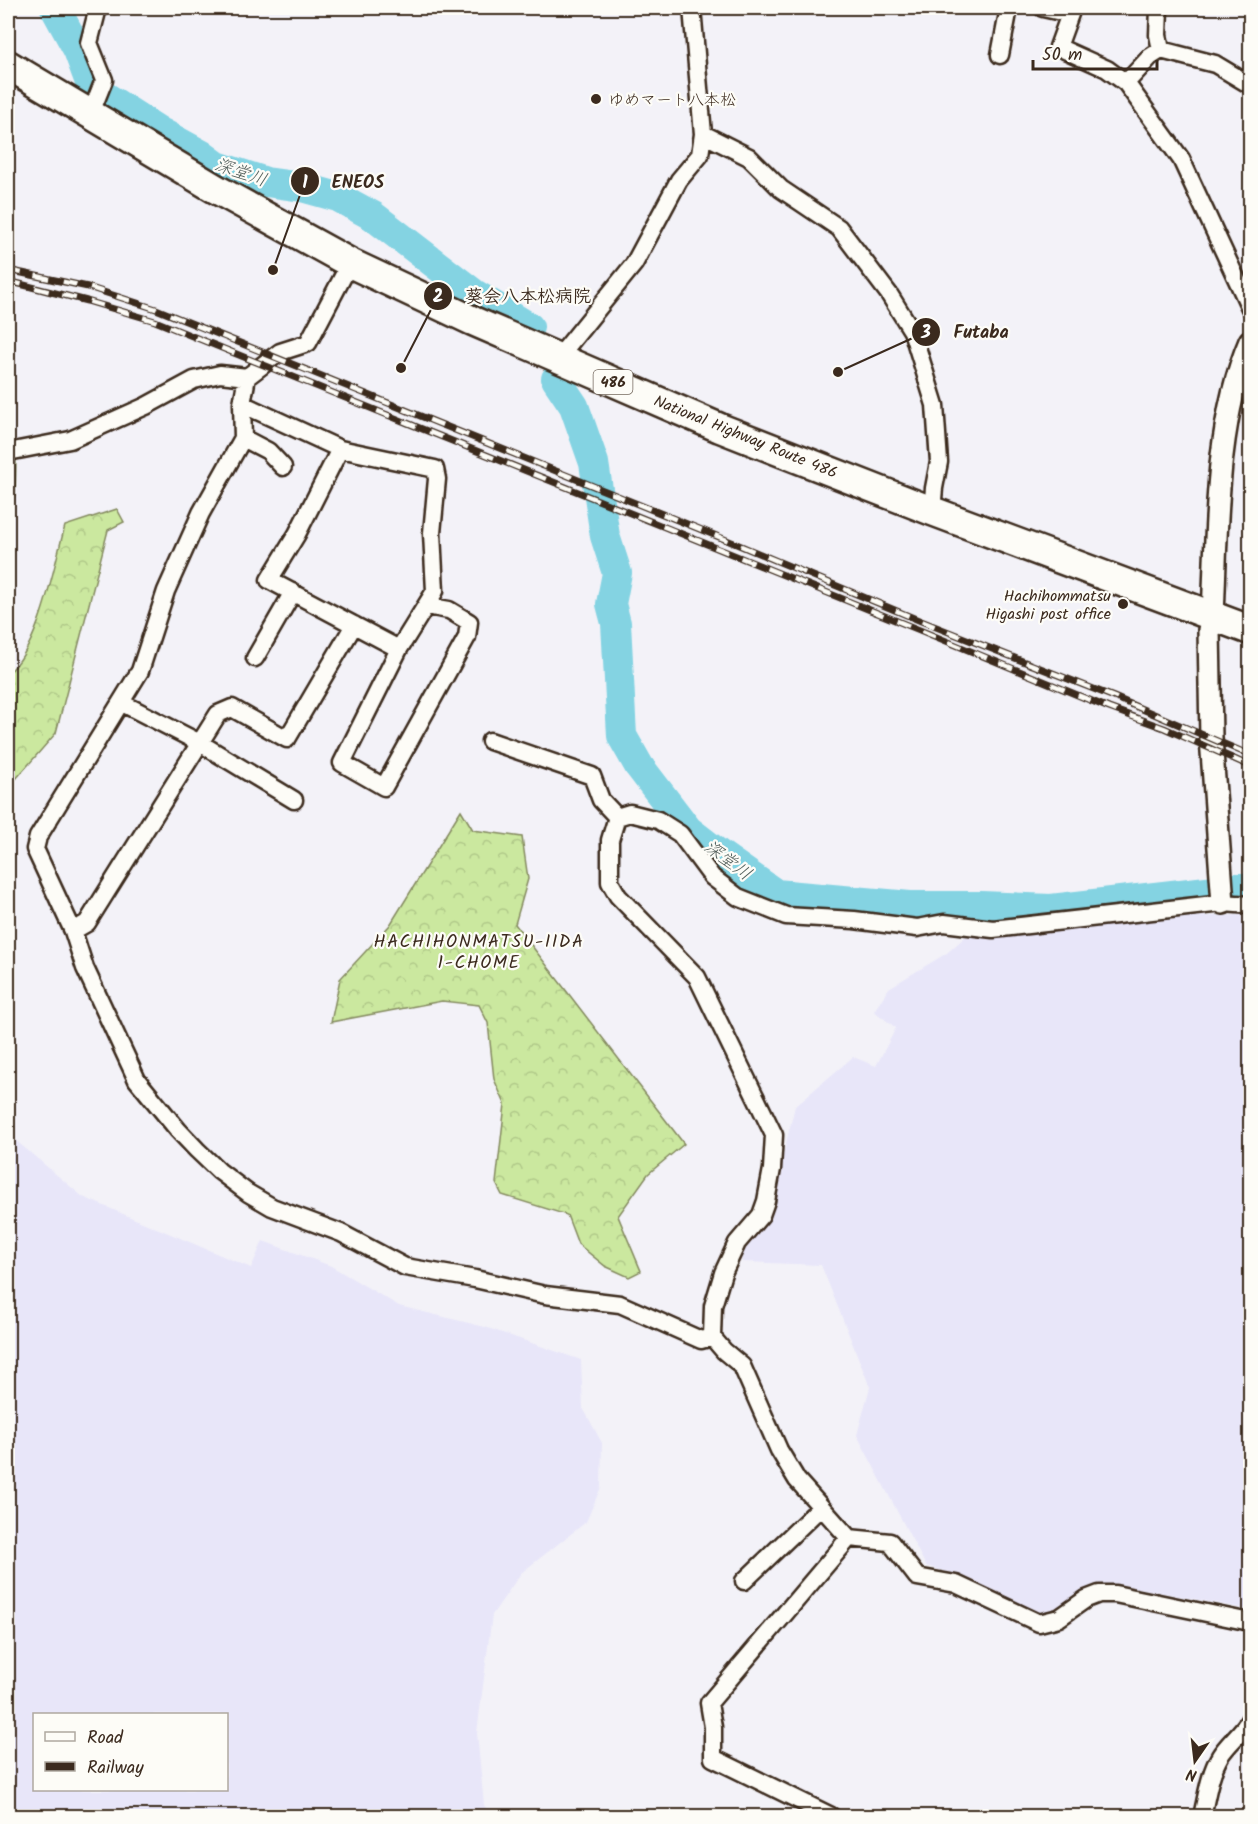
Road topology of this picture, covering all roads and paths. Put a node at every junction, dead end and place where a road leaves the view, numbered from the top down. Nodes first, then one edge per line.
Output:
1 (98, 8) edge
2 (692, 8) edge
3 (1009, 8) edge
4 (1043, 8) edge
5 (1159, 8) edge
6 (1161, 50) junction
7 (1000, 55) dead end
8 (8, 65) edge
9 (1126, 82) junction
10 (1251, 85) edge
11 (95, 102) junction
12 (703, 134) junction
13 (350, 263) junction
14 (1251, 308) edge
15 (1251, 340) edge
16 (558, 358) junction
17 (247, 376) junction
18 (242, 404) junction
19 (243, 438) junction
20 (340, 449) junction
21 (8, 452) edge
22 (284, 467) dead end
23 (932, 510) junction
24 (292, 592) junction
25 (426, 606) junction
26 (1213, 616) junction
27 (354, 626) junction
28 (1251, 630) edge
29 (399, 650) junction
30 (255, 658) dead end
31 (122, 703) junction
32 (490, 741) dead end
33 (200, 743) junction
34 (294, 800) dead end
35 (617, 817) junction
36 (1223, 895) junction
37 (1251, 905) edge
38 (73, 931) junction
39 (712, 1337) junction
40 (821, 1507) junction
41 (849, 1538) junction
42 (744, 1581) dead end
43 (1251, 1622) edge
44 (1251, 1719) edge
45 (831, 1816) edge
46 (1202, 1816) edge

1 - 11 street
2 - 12 street
3 - 7 street
4 - 9 street
5 - 6 street
6 - 9 street
6 - 10 street
8 - 11 highway, National Highway Route 486 / 486
9 - 14 street
11 - 13 highway, National Highway Route 486 / 486
12 - 16 street
12 - 23 street
13 - 16 highway, National Highway Route 486 / 486
13 - 17 street
15 - 26 street
16 - 23 highway, National Highway Route 486 / 486
17 - 18 street
17 - 21 street
18 - 19 street
18 - 20 street
19 - 22 street
19 - 31 street
20 - 24 street
20 - 25 street
23 - 26 highway, National Highway Route 486 / 486
24 - 27 street
24 - 30 street
25 - 29 street
25 - 29 street
26 - 28 highway, National Highway Route 486 / 486
26 - 36 street
27 - 29 street
27 - 33 street
31 - 33 street
31 - 38 street
32 - 35 street
33 - 34 street
33 - 38 street
35 - 36 street
35 - 39 street
36 - 37 street
38 - 39 street
39 - 40 street
40 - 41 street
40 - 42 street
41 - 43 street
41 - 45 street
44 - 46 street

